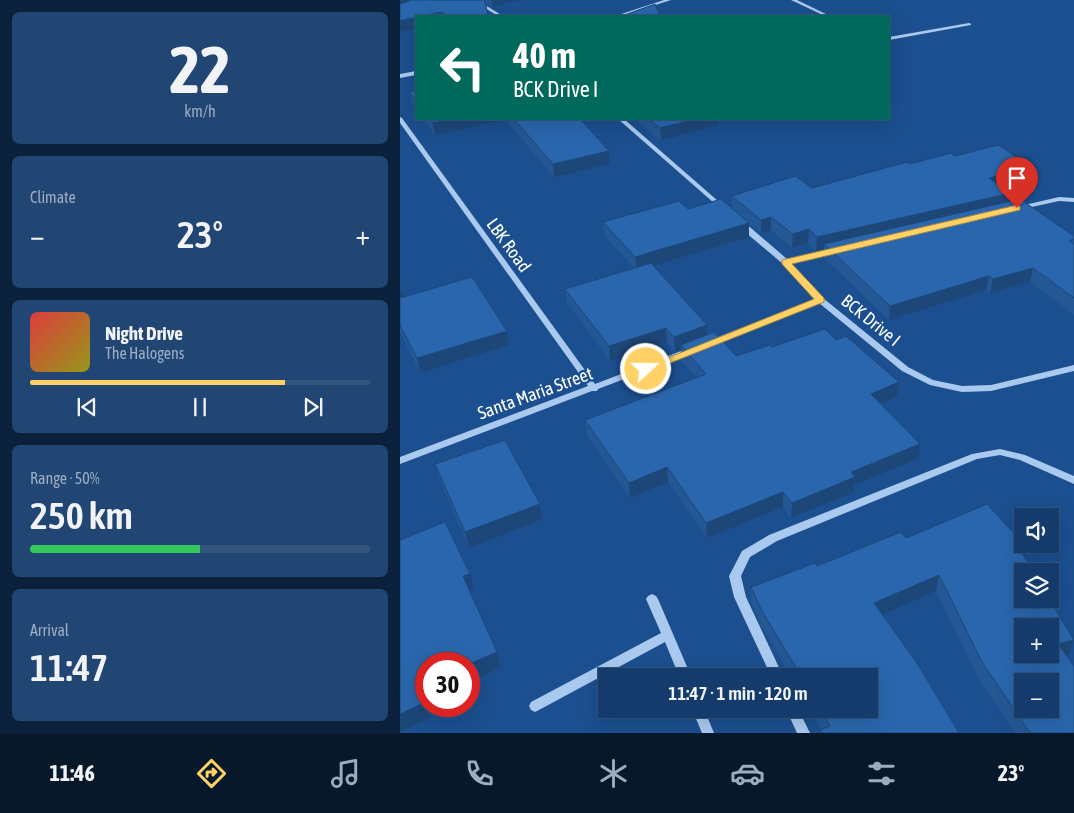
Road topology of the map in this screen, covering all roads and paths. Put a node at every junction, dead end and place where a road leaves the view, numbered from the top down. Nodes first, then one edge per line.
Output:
1 (474, 0) edge
2 (669, 0) edge
3 (793, 0) edge
4 (499, 15) edge
5 (620, 15) edge
6 (826, 15) edge
7 (969, 24) dead end
8 (890, 39) edge
9 (415, 73) edge
10 (400, 76) edge
11 (400, 119) edge
12 (622, 120) edge
13 (1074, 200) edge
14 (1007, 210) edge
15 (843, 249) edge
16 (786, 262) junction
17 (820, 300) junction
18 (1074, 368) edge
19 (594, 389) junction
20 (400, 461) edge
21 (1074, 480) edge
22 (652, 599) dead end
23 (668, 635) junction
24 (681, 668) edge
25 (773, 668) edge
26 (534, 706) dead end
27 (702, 718) edge
28 (796, 718) edge
29 (708, 733) edge
30 (804, 733) edge

1 - 4 street
2 - 5 street
3 - 6 street
7 - 8 street
9 - 10 street
11 - 19 street, LBK Road
12 - 16 street, BCK Drive I
13 - 14 street
15 - 16 street
16 - 17 street, BCK Drive I
17 - 18 street, BCK Drive I
17 - 19 street, Santa Maria Street
19 - 20 street, Santa Maria Street
21 - 25 street
22 - 23 street
23 - 24 street
23 - 26 street
27 - 29 street
28 - 30 street

